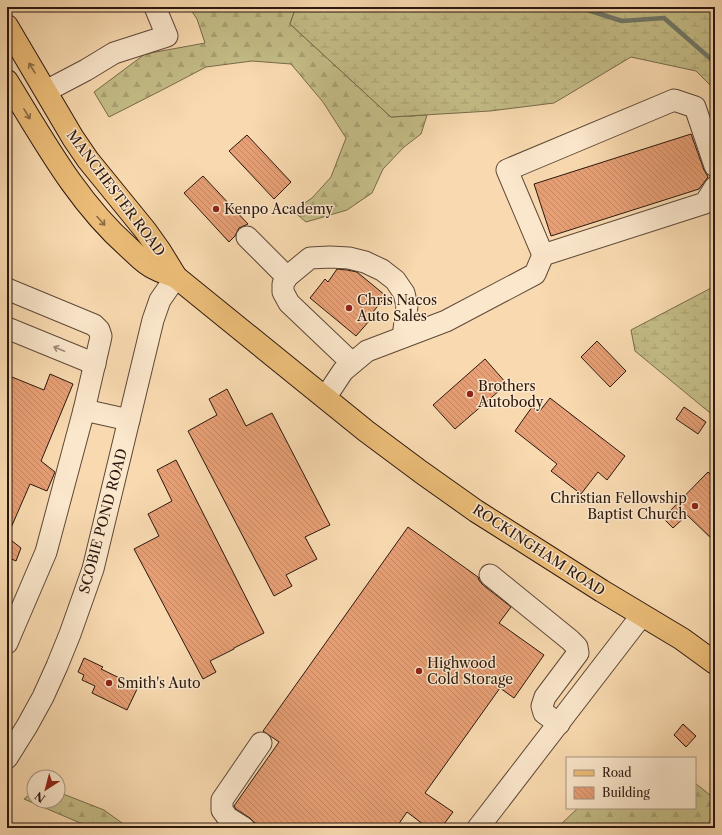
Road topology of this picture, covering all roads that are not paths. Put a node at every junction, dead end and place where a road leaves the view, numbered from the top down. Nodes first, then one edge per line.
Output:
1 (155, 7) edge
2 (7, 26) edge
3 (8, 84) edge
4 (46, 92) junction
5 (715, 166) edge
6 (715, 187) edge
7 (246, 237) dead end
8 (543, 255) junction
9 (176, 277) junction
10 (287, 277) junction
11 (7, 289) edge
12 (7, 328) edge
13 (403, 337) junction
14 (352, 363) junction
15 (95, 364) junction
16 (325, 398) junction
17 (84, 410) junction
18 (129, 420) junction
19 (366, 431) joint
20 (490, 575) dead end
21 (642, 615) junction
22 (9, 634) edge
23 (714, 660) edge
24 (559, 724) junction
25 (261, 743) dead end
26 (7, 758) edge
27 (244, 828) edge
28 (478, 828) edge

1 - 4 street
4 -> 2 main road, MANCHESTER ROAD
3 -> 9 main road, MANCHESTER ROAD
4 - 9 main road, MANCHESTER ROAD
5 - 8 street
6 - 8 street
7 - 10 street
8 - 13 street
9 - 16 main road, MANCHESTER ROAD
9 - 18 street, SCOBIE POND ROAD
10 - 13 street
10 - 14 street
11 - 15 street
15 -> 12 street
13 - 14 street
14 - 16 street
15 - 17 street
16 - 19 main road, MANCHESTER ROAD
17 - 18 street
17 - 22 street
18 - 26 street, SCOBIE POND ROAD
19 - 21 main road, ROCKINGHAM ROAD
20 - 24 street
21 - 23 main road, ROCKINGHAM ROAD
21 - 24 street
24 - 28 street
25 - 27 street

